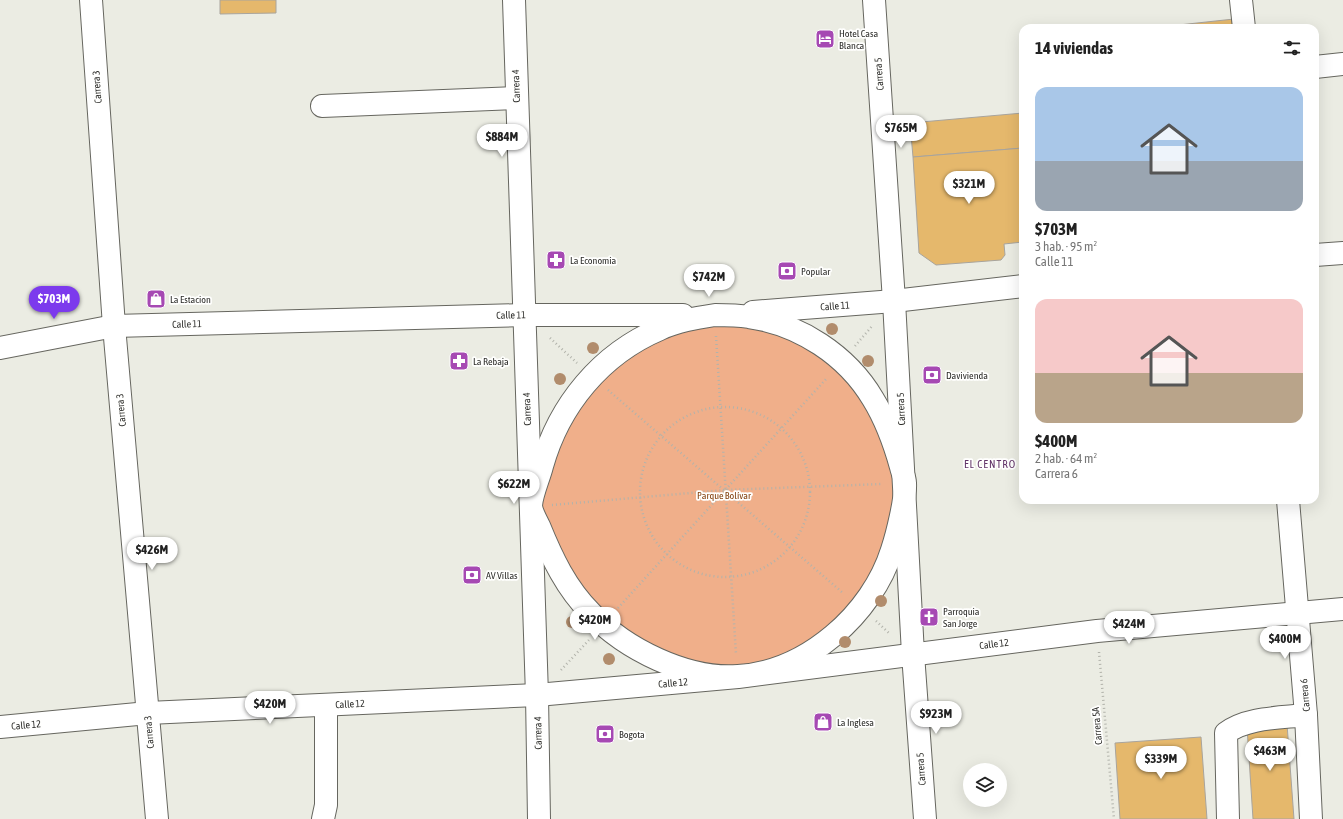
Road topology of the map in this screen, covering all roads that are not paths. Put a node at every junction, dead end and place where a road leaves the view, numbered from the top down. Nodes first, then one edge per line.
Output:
1 (92, 0) edge
2 (514, 0) edge
3 (874, 0) edge
4 (1241, 0) edge
5 (1244, 24) edge
6 (1343, 64) edge
7 (1319, 67) edge
8 (517, 98) junction
9 (322, 106) dead end
10 (1343, 253) edge
11 (1319, 255) edge
12 (1019, 286) edge
13 (894, 301) junction
14 (524, 315) junction
15 (714, 315) junction
16 (114, 326) junction
17 (0, 348) edge
18 (905, 483) junction
19 (1288, 504) edge
20 (531, 506) junction
21 (1343, 610) edge
22 (1298, 613) junction
23 (913, 654) junction
24 (738, 676) junction
25 (537, 695) junction
26 (326, 706) junction
27 (148, 713) junction
28 (1306, 715) junction
29 (0, 727) edge
30 (157, 819) edge
31 (323, 819) edge
32 (539, 819) edge
33 (925, 819) edge
34 (1228, 819) edge
35 (1311, 819) edge

1 - 16 street, Carrera 3
2 - 8 street, Carrera 4
3 - 13 street, Carrera 5
4 - 5 street
6 - 7 street
8 - 9 street
8 - 14 street, Carrera 4
10 - 11 street
12 - 13 street, Calle 11
13 - 15 street, Calle 11
13 - 18 street, Carrera 5
14 - 15 street, Calle 11
14 - 16 street, Calle 11
14 - 20 street, Carrera 4
15 - 18 street
15 - 20 street
16 - 17 street, Calle 11
16 - 27 street, Carrera 3
18 - 23 street, Carrera 5
18 - 24 street
19 - 22 street, Carrera 6
20 - 24 street
20 - 25 street, Carrera 4
21 - 22 street, Calle 12
22 - 23 street, Calle 12
22 - 28 street, Carrera 6
23 - 24 street, Calle 12
23 - 33 street, Carrera 5
24 - 25 street, Calle 12
25 - 26 street, Calle 12
25 - 32 street, Carrera 4
26 - 27 street, Calle 12
26 - 31 street
27 - 29 street, Calle 12
27 - 30 street, Carrera 3
28 - 34 street
28 - 35 street, Carrera 6

